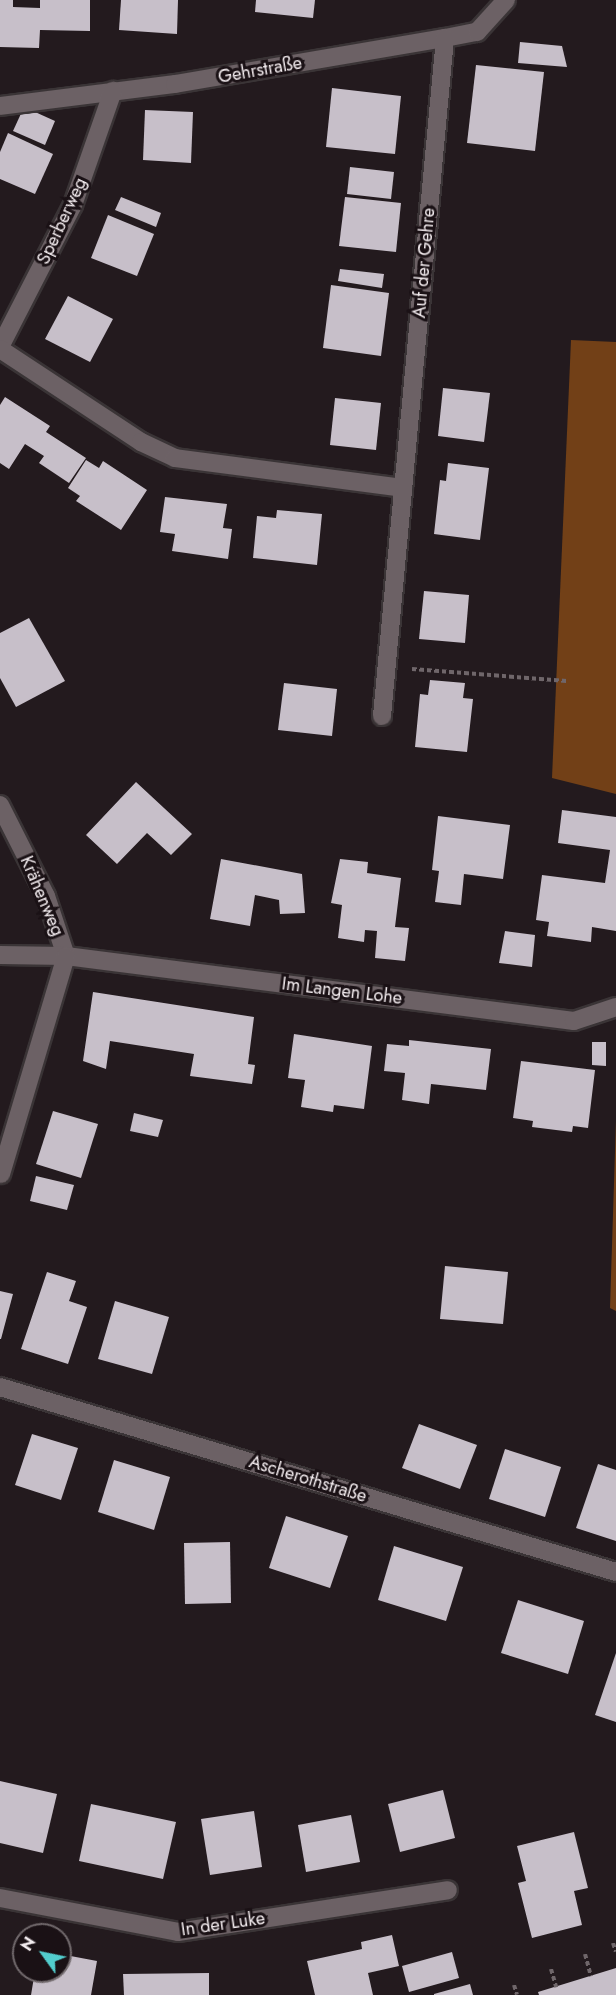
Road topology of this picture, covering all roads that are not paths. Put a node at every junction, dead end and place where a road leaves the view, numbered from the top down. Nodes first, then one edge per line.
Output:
1 (506, 0) edge
2 (445, 38) junction
3 (113, 91) junction
4 (0, 106) edge
5 (0, 348) edge
6 (403, 488) junction
7 (382, 716) dead end
8 (0, 805) edge
9 (0, 955) edge
10 (66, 956) junction
11 (616, 1007) edge
12 (1, 1174) edge
13 (0, 1387) edge
14 (616, 1572) edge
15 (448, 1890) dead end
16 (0, 1898) edge

1 - 2 street, Gehrstraße
2 - 3 street, Gehrstraße
2 - 6 street, Auf der Gehre
3 - 4 street, Gehrstraße
3 - 5 street, Sperberweg
5 - 6 street
6 - 7 street, Auf der Gehre
8 - 10 street, Krähenweg
9 - 10 street, Im Langen Lohe
10 - 11 street, Im Langen Lohe
10 - 12 street
13 - 14 street, Ascherothstraße
15 - 16 street, In der Luke

